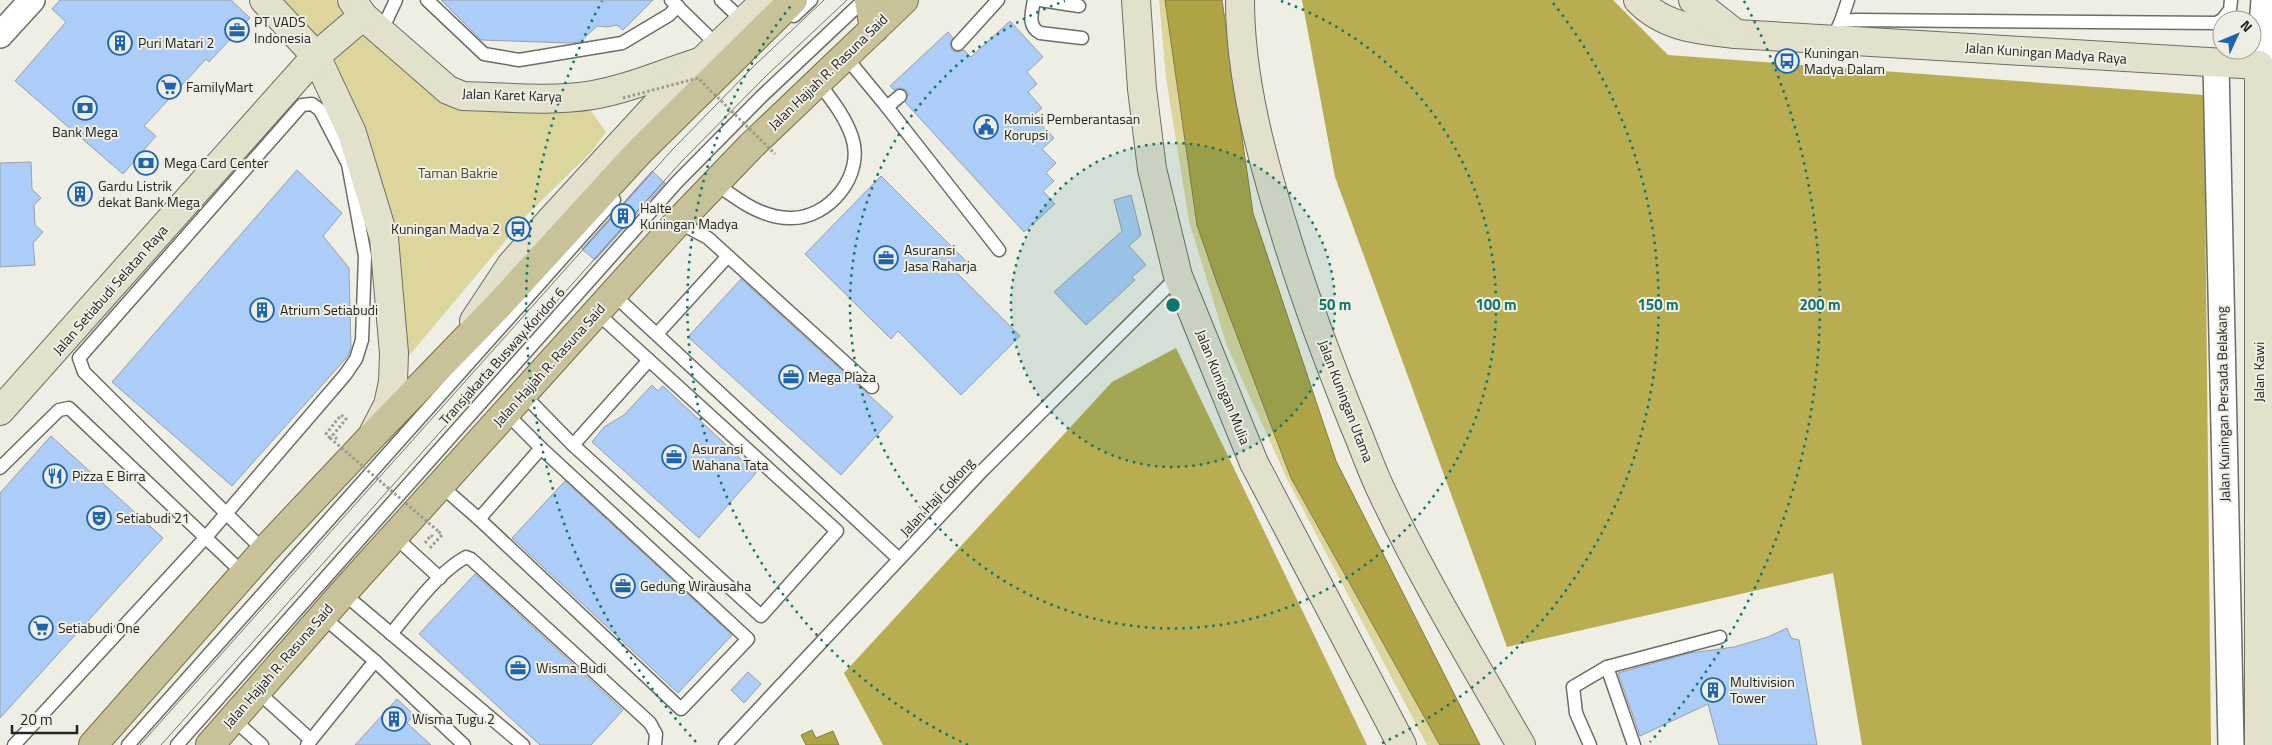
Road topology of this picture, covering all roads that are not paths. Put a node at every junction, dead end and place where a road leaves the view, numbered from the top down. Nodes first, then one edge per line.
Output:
1 (32, 0) edge
2 (264, 0) edge
3 (396, 0) edge
4 (427, 0) edge
5 (721, 0) edge
6 (766, 0) edge
7 (793, 0) edge
8 (811, 0) edge
9 (864, 0) edge
10 (869, 0) edge
11 (904, 0) edge
12 (998, 0) edge
13 (1034, 0) edge
14 (1040, 0) edge
15 (1136, 0) edge
16 (1240, 0) edge
17 (1638, 0) edge
18 (1693, 0) edge
19 (1848, 0) edge
20 (2264, 0) edge
21 (674, 3) edge
22 (1079, 6) dead end
23 (366, 12) edge
24 (743, 21) junction
25 (2212, 23) edge
26 (874, 29) junction
27 (1837, 31) junction
28 (1736, 34) junction
29 (0, 35) edge
30 (1082, 38) dead end
31 (958, 44) dead end
32 (711, 53) junction
33 (316, 56) junction
34 (845, 56) junction
35 (2216, 64) junction
36 (2259, 65) junction
37 (818, 82) junction
38 (900, 96) dead end
39 (887, 107) junction
40 (715, 183) junction
41 (678, 222) junction
42 (999, 250) dead end
43 (728, 256) junction
44 (1178, 276) junction
45 (605, 303) junction
46 (657, 334) junction
47 (455, 349) junction
48 (649, 360) junction
49 (872, 387) dead end
50 (514, 404) junction
51 (0, 411) edge
52 (374, 434) junction
53 (573, 445) junction
54 (541, 448) junction
55 (0, 468) edge
56 (440, 485) junction
57 (226, 512) junction
58 (479, 519) junction
59 (206, 536) junction
60 (394, 536) junction
61 (264, 551) junction
62 (899, 558) junction
63 (2265, 565) edge
64 (244, 574) junction
65 (440, 578) junction
66 (343, 593) junction
67 (322, 616) junction
68 (391, 634) junction
69 (1720, 637) dead end
70 (375, 661) junction
71 (1607, 667) junction
72 (257, 690) junction
73 (232, 719) junction
74 (309, 743) edge
75 (14, 745) edge
76 (93, 745) edge
77 (128, 745) edge
78 (177, 745) edge
79 (210, 745) edge
80 (262, 745) edge
81 (464, 745) edge
82 (523, 745) edge
83 (655, 745) edge
84 (725, 745) edge
85 (1402, 745) edge
86 (1521, 745) edge
87 (1590, 745) edge
88 (1634, 745) edge
89 (2231, 745) edge
90 (2259, 745) edge

1 - 29 street
2 - 33 street
3 - 23 lane
4 - 21 lane
5 - 24 lane
6 - 24 street
7 - 47 main road
8 - 77 lane, Transjakarta Busway Koridor 6
9 - 78 lane, Transjakarta Busway Koridor 6
10 - 26 main road
11 - 26 main road, Jalan Hajjah R. Rasuna Said
12 - 31 lane
13 - 30 lane
14 - 22 lane
15 - 44 street, Jalan Kuningan Mulia
16 - 86 street, Jalan Kuningan Utama
17 - 28 street, Jalan Kuningan Madya Raya
18 - 28 street
19 - 27 lane
20 - 36 street, Jalan Kawi
21 - 32 lane
23 - 32 street, Jalan Karet Karya
23 - 33 street, Jalan Setiabudi Selatan Raya
24 - 32 street
25 - 27 lane, Jalan Kuningan Madya Raya
26 - 34 main road, Jalan Hajjah R. Rasuna Said
27 - 28 street, Jalan Kuningan Madya Raya
27 - 35 street, Jalan Kuningan Madya Raya
32 - 47 street
33 - 51 street, Jalan Setiabudi Selatan Raya
33 - 52 street
34 - 37 main road, Jalan Hajjah R. Rasuna Said
34 - 39 lane
35 - 36 street, Jalan Kuningan Madya Raya
35 - 89 street, Jalan Kuningan Persada Belakang
36 - 63 street, Jalan Kawi
37 - 40 main road, Jalan Hajjah R. Rasuna Said
37 - 40 lane
38 - 39 lane
39 - 42 lane
40 - 41 main road, Jalan Hajjah R. Rasuna Said
41 - 43 lane
41 - 45 main road, Jalan Hajjah R. Rasuna Said
43 - 46 lane
43 - 49 lane
44 - 62 lane, Jalan Haji Cokong
44 - 85 street, Jalan Kuningan Mulia
45 - 46 lane
45 - 48 lane
45 - 50 main road, Jalan Hajjah R. Rasuna Said
46 - 62 lane
47 - 52 main road
48 - 53 lane
48 - 53 lane
50 - 53 lane
50 - 54 lane
50 - 56 main road, Jalan Hajjah R. Rasuna Said
52 - 61 main road
54 - 58 lane
54 - 58 lane
55 - 59 lane
56 - 58 lane
56 - 60 main road, Jalan Hajjah R. Rasuna Said
57 - 57 lane
57 - 59 lane
57 - 61 lane
59 - 64 lane
59 - 75 lane
60 - 65 lane
60 - 66 main road, Jalan Hajjah R. Rasuna Said
61 - 64 main road
62 - 84 lane, Jalan Haji Cokong
63 - 90 street, Jalan Kawi
64 - 76 main road
65 - 68 lane
65 - 83 lane
66 - 67 main road, Jalan Hajjah R. Rasuna Said
66 - 68 lane
67 - 70 lane
67 - 72 main road, Jalan Hajjah R. Rasuna Said
68 - 82 lane
69 - 71 lane
70 - 74 lane
70 - 81 lane
71 - 87 lane
71 - 88 lane
72 - 73 main road, Jalan Hajjah R. Rasuna Said
72 - 74 lane
73 - 79 main road, Jalan Hajjah R. Rasuna Said
73 - 80 lane

